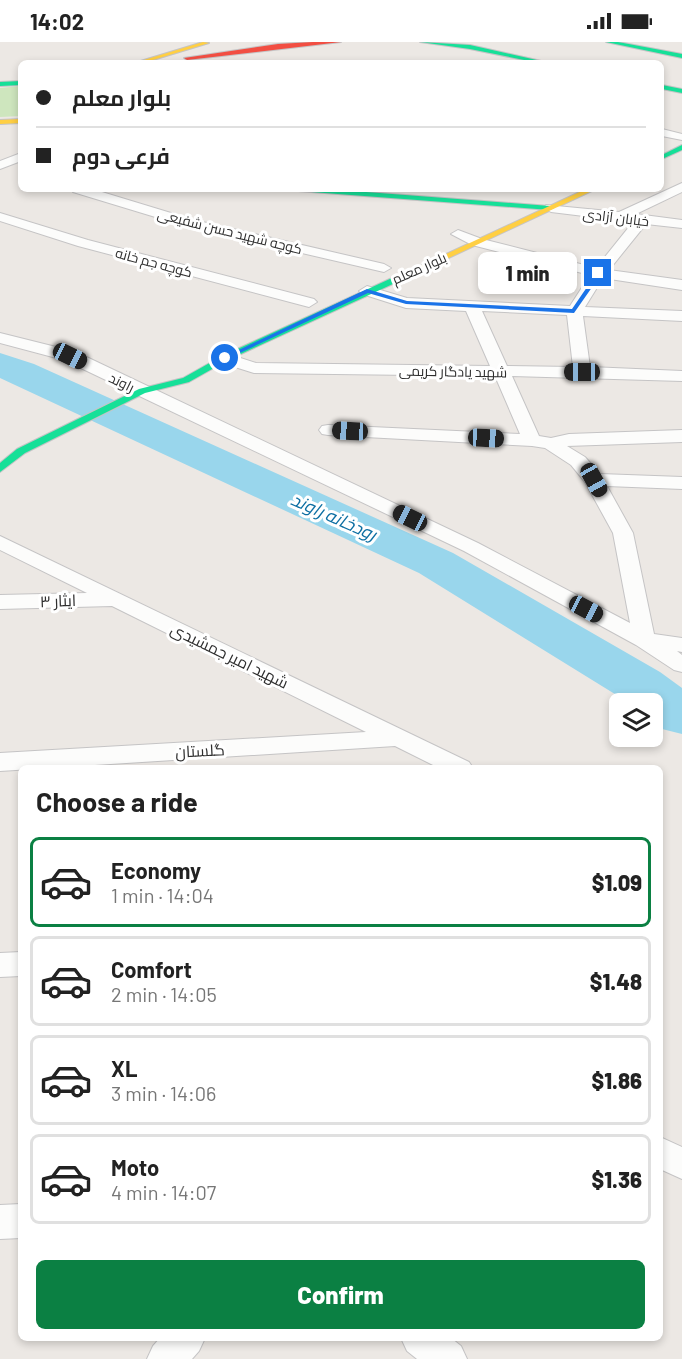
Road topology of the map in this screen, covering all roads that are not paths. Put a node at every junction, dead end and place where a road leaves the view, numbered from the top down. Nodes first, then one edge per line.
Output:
1 (169, 42) edge
2 (211, 42) edge
3 (240, 42) edge
4 (338, 42) edge
5 (423, 42) edge
6 (609, 42) edge
7 (543, 46) dead end
8 (189, 53) junction
9 (514, 56) junction
10 (682, 56) edge
11 (153, 60) edge
12 (176, 60) edge
13 (533, 60) edge
14 (18, 83) edge
15 (0, 84) edge
16 (664, 87) edge
17 (682, 91) edge
18 (664, 134) edge
19 (681, 140) edge
20 (664, 144) edge
21 (664, 155) edge
22 (18, 158) edge
23 (1, 164) edge
24 (18, 169) edge
25 (682, 187) edge
26 (88, 192) edge
27 (340, 192) edge
28 (586, 192) edge
29 (547, 193) dead end
30 (520, 205) junction
31 (551, 208) junction
32 (0, 217) edge
33 (620, 217) junction
34 (642, 220) junction
35 (682, 224) edge
36 (453, 237) joint
37 (477, 242) junction
38 (389, 266) joint
39 (598, 273) junction
40 (365, 284) junction
41 (682, 285) edge
42 (314, 300) joint
43 (473, 308) junction
44 (574, 311) junction
45 (288, 312) dead end
46 (682, 316) edge
47 (0, 338) edge
48 (225, 358) junction
49 (501, 371) junction
50 (162, 372) dead end
51 (582, 372) junction
52 (682, 376) edge
53 (142, 392) junction
54 (328, 430) dead end
55 (682, 436) edge
56 (541, 442) junction
57 (21, 451) junction
58 (0, 453) edge
59 (0, 469) edge
60 (594, 480) junction
61 (682, 483) edge
62 (0, 542) edge
63 (115, 599) junction
64 (0, 602) edge
65 (644, 640) junction
66 (682, 645) edge
67 (682, 665) edge
68 (400, 738) junction
69 (0, 762) edge
70 (454, 765) edge
71 (18, 964) edge
72 (0, 965) edge
73 (663, 1154) edge
74 (682, 1164) edge
75 (18, 1221) edge
76 (0, 1222) edge
77 (183, 1341) edge
78 (424, 1341) edge
79 (166, 1359) edge
80 (448, 1359) edge

1 - 8 main road
2 - 8 main road
3 - 8 main road
4 - 8 main road
5 - 9 main road
6 - 10 main road
7 - 9 main road
8 - 11 main road
8 - 12 main road
9 - 13 main road
14 - 15 main road
16 - 17 main road
18 - 19 street
19 - 20 main road
19 - 21 main road
22 - 23 street
23 - 24 street
25 - 33 street
26 - 38 street, کوچه شهید حسن شفیعی
27 - 30 main road
28 - 31 main road, بلوار معلم
29 - 30 main road, بلوار معلم
30 - 31 main road
30 - 36 main road, بلوار معلم
31 - 33 street, خیابان آزادی
31 - 37 main road, بلوار معلم
32 - 42 street, کوچه جم خانه
33 - 34 street, خیابان آزادی
34 - 35 street, خیابان آزادی
34 - 39 street
36 - 37 street
37 - 39 street
37 - 40 main road, بلوار معلم
38 - 40 main road, بلوار معلم
39 - 41 street
39 - 44 street
40 - 43 street
40 - 48 main road, بلوار معلم
42 - 45 main road
43 - 44 street
43 - 49 street
44 - 46 street
44 - 51 street
47 - 53 street, راوند
48 - 49 street, شهید یادگار کریمی
48 - 53 main road, بلوار معلم
49 - 51 street, شهید یادگار کریمی
49 - 56 street
50 - 53 main road
51 - 52 street, شهید یادگار کریمی
53 - 57 main road
53 - 65 street, راوند
54 - 56 street
55 - 56 street
56 - 60 street
57 - 58 main road
57 - 59 main road
60 - 61 street
60 - 65 street
62 - 63 street, شهید امیر جمشیدی
63 - 64 street, ایثار ۳
63 - 68 street, شهید امیر جمشیدی
65 - 66 street
65 - 67 street, راوند
68 - 69 street, گلستان
68 - 70 street, شهید امیر جمشیدی
71 - 72 street
73 - 74 street
75 - 76 street
77 - 79 street
78 - 80 street

